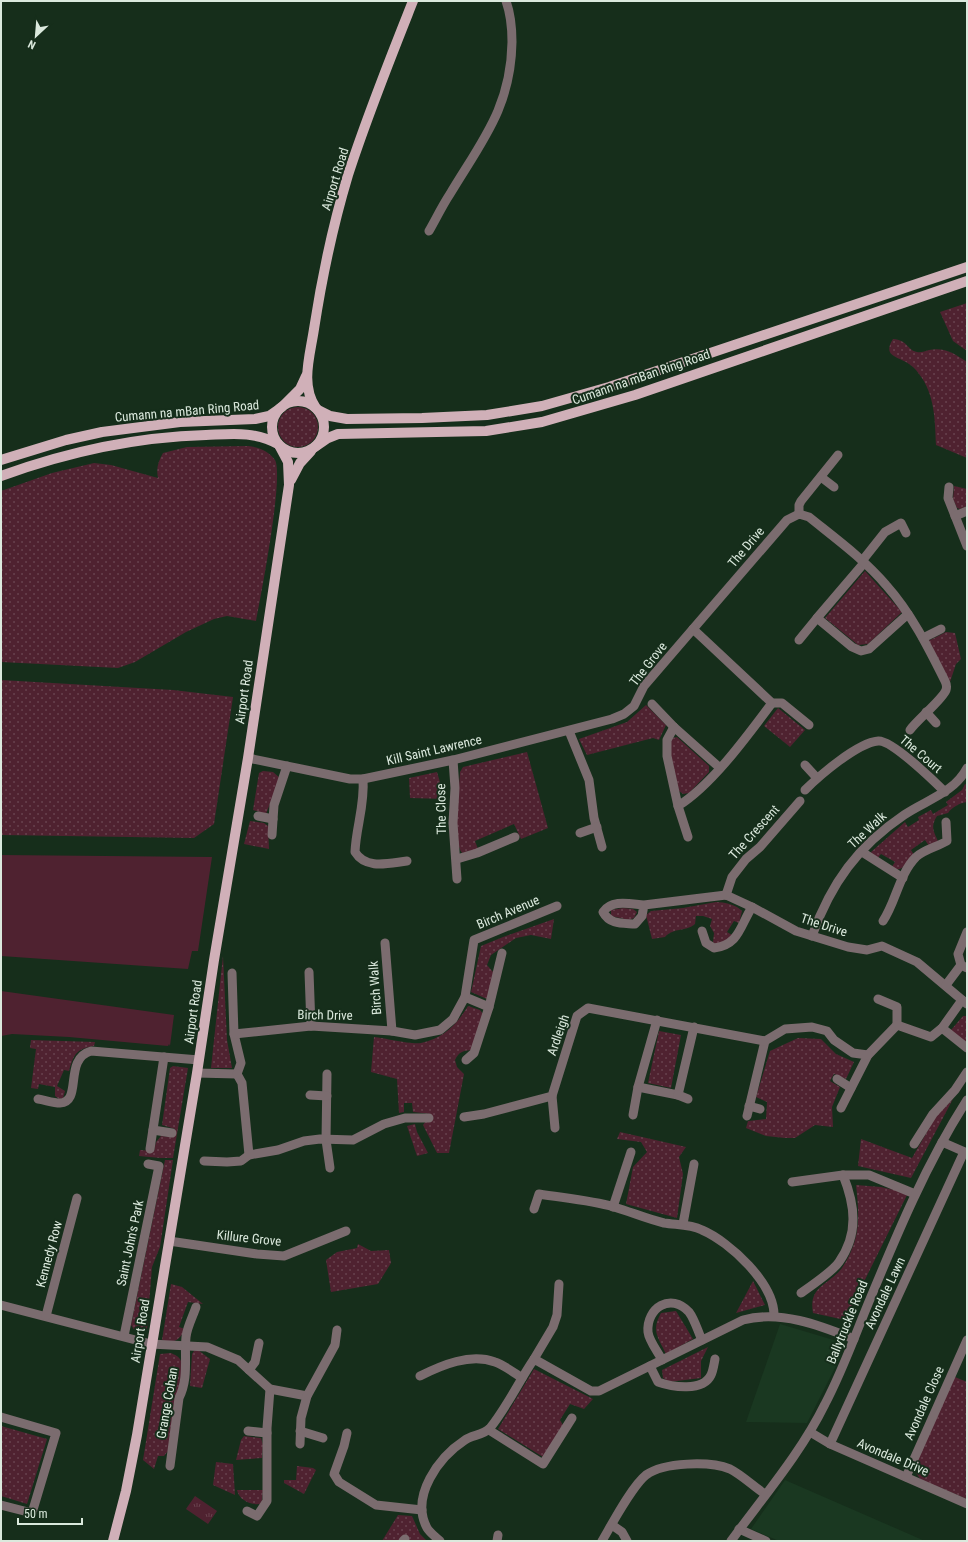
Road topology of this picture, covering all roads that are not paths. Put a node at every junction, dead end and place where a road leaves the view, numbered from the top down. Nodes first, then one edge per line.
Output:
1 (413, 1) edge
2 (506, 1) edge
3 (429, 231) dead end
4 (967, 267) edge
5 (967, 281) edge
6 (308, 371) junction
7 (282, 407) junction
8 (317, 409) junction
9 (279, 445) junction
10 (314, 448) junction
11 (838, 455) dead end
12 (1, 460) edge
13 (1, 476) edge
14 (821, 477) junction
15 (289, 485) junction
16 (949, 487) dead end
17 (834, 488) dead end
18 (967, 511) edge
19 (898, 513) dead end
20 (799, 514) junction
21 (955, 516) junction
22 (901, 523) junction
23 (906, 533) dead end
24 (967, 546) edge
25 (863, 562) junction
26 (717, 602) joint
27 (908, 614) junction
28 (817, 618) junction
29 (693, 629) junction
30 (941, 629) dead end
31 (923, 638) junction
32 (799, 640) dead end
33 (772, 703) junction
34 (652, 704) dead end
35 (926, 712) junction
36 (624, 714) joint
37 (936, 723) dead end
38 (809, 725) dead end
39 (674, 727) junction
40 (910, 730) dead end
41 (569, 731) junction
42 (248, 758) junction
43 (453, 760) junction
44 (805, 765) dead end
45 (288, 766) junction
46 (720, 768) junction
47 (967, 768) edge
48 (817, 778) junction
49 (363, 779) junction
50 (805, 790) dead end
51 (945, 792) junction
52 (800, 801) dead end
53 (678, 806) junction
54 (258, 816) dead end
55 (273, 819) junction
56 (946, 822) dead end
57 (597, 827) junction
58 (580, 833) dead end
59 (272, 835) dead end
60 (515, 837) dead end
61 (688, 837) dead end
62 (602, 847) dead end
63 (862, 852) junction
64 (457, 859) junction
65 (407, 861) dead end
66 (903, 878) junction
67 (457, 879) dead end
68 (726, 895) junction
69 (644, 905) dead end
70 (557, 906) dead end
71 (752, 906) junction
72 (883, 921) dead end
73 (702, 931) dead end
74 (967, 932) edge
75 (812, 936) junction
76 (385, 943) dead end
77 (502, 953) dead end
78 (964, 966) edge
79 (309, 972) dead end
80 (232, 973) dead end
81 (946, 985) junction
82 (465, 997) junction
83 (878, 999) dead end
84 (964, 1002) edge
85 (489, 1007) junction
86 (657, 1020) junction
87 (897, 1025) junction
88 (310, 1026) junction
89 (694, 1027) junction
90 (942, 1028) junction
91 (392, 1031) junction
92 (234, 1034) junction
93 (765, 1041) junction
94 (967, 1048) edge
95 (868, 1055) junction
96 (164, 1057) junction
97 (199, 1060) junction
98 (466, 1060) dead end
99 (967, 1072) edge
100 (197, 1073) junction
101 (237, 1074) junction
102 (327, 1074) dead end
103 (836, 1079) dead end
104 (638, 1087) junction
105 (852, 1088) junction
106 (310, 1095) dead end
107 (678, 1095) junction
108 (327, 1096) junction
109 (552, 1096) junction
110 (38, 1099) dead end
111 (688, 1099) dead end
112 (967, 1100) edge
113 (749, 1106) junction
114 (841, 1108) dead end
115 (760, 1109) dead end
116 (634, 1115) dead end
117 (747, 1116) dead end
118 (464, 1117) dead end
119 (429, 1118) dead end
120 (555, 1128) dead end
121 (153, 1130) junction
122 (172, 1133) dead end
123 (326, 1140) junction
124 (942, 1142) junction
125 (914, 1144) dead end
126 (150, 1149) dead end
127 (631, 1152) dead end
128 (965, 1153) edge
129 (249, 1155) junction
130 (204, 1161) dead end
131 (148, 1164) dead end
132 (694, 1164) dead end
133 (330, 1168) dead end
134 (843, 1175) junction
135 (792, 1182) dead end
136 (915, 1194) junction
137 (77, 1198) dead end
138 (613, 1207) junction
139 (534, 1209) dead end
140 (683, 1224) junction
141 (346, 1231) dead end
142 (169, 1241) junction
143 (559, 1284) dead end
144 (802, 1293) dead end
145 (1, 1305) edge
146 (196, 1307) dead end
147 (46, 1316) junction
148 (774, 1316) junction
149 (337, 1330) dead end
150 (124, 1336) junction
151 (854, 1339) junction
152 (702, 1340) junction
153 (967, 1340) edge
154 (259, 1343) dead end
155 (151, 1344) junction
156 (187, 1345) junction
157 (534, 1359) junction
158 (715, 1359) dead end
159 (662, 1360) junction
160 (650, 1366) junction
161 (249, 1370) junction
162 (420, 1376) dead end
163 (522, 1378) junction
164 (270, 1389) junction
165 (308, 1396) junction
166 (1, 1418) edge
167 (572, 1418) dead end
168 (489, 1430) junction
169 (248, 1431) dead end
170 (300, 1431) junction
171 (810, 1432) junction
172 (267, 1433) junction
173 (347, 1433) dead end
174 (324, 1438) dead end
175 (300, 1444) dead end
176 (830, 1444) junction
177 (170, 1466) dead end
178 (906, 1477) junction
179 (764, 1494) junction
180 (967, 1504) edge
181 (1, 1505) edge
182 (422, 1510) junction
183 (247, 1511) dead end
184 (612, 1525) junction
185 (739, 1529) junction
186 (112, 1541) edge
187 (440, 1541) edge
188 (602, 1541) edge
189 (627, 1541) edge
190 (731, 1541) edge
191 (766, 1541) edge

1 - 6 main road, Airport Road
2 - 3 street
4 - 8 main road, Cumann na mBan Ring Road
5 - 10 main road, Cumann na mBan Ring Road
6 - 7 main road, Airport Road
6 - 8 main road, Airport Road
7 - 8 main road
7 - 9 main road
7 - 12 main road, Cumann na mBan Ring Road
8 - 10 main road
9 - 10 main road
9 - 13 main road, Cumann na mBan Ring Road
9 - 15 main road, Airport Road
10 - 15 main road, Airport Road
11 - 14 street
14 - 17 street
14 - 20 street
15 - 42 main road, Airport Road
16 - 21 street
18 - 21 street
19 - 22 street
20 - 25 street
20 - 26 street, The Drive
21 - 24 street
22 - 23 street
22 - 25 street
25 - 27 street
25 - 28 street
26 - 29 street, The Grove
27 - 28 street
27 - 31 street
28 - 32 street
29 - 33 street
29 - 36 street, The Grove
30 - 31 street
31 - 35 street
33 - 38 street
33 - 46 street
34 - 39 street
35 - 37 street
35 - 40 street
36 - 41 street, Kill Saint Lawrence
39 - 46 street
39 - 53 street
41 - 43 street, Kill Saint Lawrence
41 - 57 street
42 - 45 street, Kill Saint Lawrence
42 - 97 main road, Airport Road
43 - 49 street, Kill Saint Lawrence
43 - 64 street, The Close
44 - 48 street
45 - 49 street, Kill Saint Lawrence
45 - 55 street
46 - 53 street
47 - 51 street, The Walk
48 - 50 street, The Court
48 - 51 street, The Court
49 - 65 street
51 - 63 street, The Walk
52 - 68 street, The Crescent
53 - 61 street
54 - 55 street
55 - 59 street
56 - 66 street
57 - 58 street
57 - 62 street
60 - 64 street
63 - 66 street
63 - 75 street, The Walk
64 - 67 street, The Close
66 - 72 street
68 - 69 street
68 - 71 street, The Drive
70 - 82 street, Birch Avenue
71 - 73 street
71 - 75 street, The Drive
74 - 78 street
75 - 81 street, The Drive
76 - 91 street, Birch Walk
77 - 85 street
78 - 81 street
79 - 88 street
80 - 92 street
81 - 84 street, The Drive
82 - 85 street
82 - 91 street, Birch Avenue
83 - 87 street
84 - 90 street
85 - 98 street
86 - 89 street, Ardleigh
86 - 104 street
86 - 109 street, Ardleigh
87 - 90 street
87 - 95 street
88 - 91 street, Birch Drive
88 - 92 street, Birch Drive
89 - 93 street, Ardleigh
89 - 107 street
90 - 94 street
92 - 101 street
93 - 95 street
93 - 113 street
95 - 105 street
96 - 97 street
96 - 110 street
96 - 121 street
97 - 100 main road, Airport Road
99 - 125 street
100 - 101 street
100 - 142 main road, Airport Road
101 - 129 street
102 - 108 street
103 - 105 street
104 - 107 street
104 - 116 street
105 - 114 street
106 - 108 street
107 - 111 street
108 - 123 street
109 - 118 street
109 - 120 street, Ardleigh
112 - 124 street, Ballytruckle Road
113 - 115 street
113 - 117 street
119 - 123 street
121 - 122 street
121 - 126 street
123 - 129 street
123 - 133 street
124 - 128 street
124 - 136 street, Ballytruckle Road
127 - 138 street
128 - 176 street, Avondale Lawn
129 - 130 street
131 - 150 street, Saint John's Park
132 - 140 street
134 - 135 street
134 - 136 street
134 - 144 street
136 - 151 street, Ballytruckle Road
137 - 147 street, Kennedy Row
138 - 139 street
138 - 140 street
140 - 148 street
141 - 142 street, Killure Grove
142 - 155 main road, Airport Road
143 - 157 street
145 - 147 street
146 - 156 street, Grange Cohan
147 - 150 street
148 - 151 street
148 - 152 street
149 - 165 street
150 - 155 street
151 - 171 street, Ballytruckle Road
152 - 159 street
152 - 159 street
153 - 178 street, Avondale Close
154 - 161 street
155 - 156 street
155 - 186 main road, Airport Road
156 - 161 street
156 - 177 street, Grange Cohan
157 - 160 street
157 - 163 street
158 - 160 street
159 - 160 street
161 - 164 street
162 - 163 street
163 - 168 street
164 - 165 street
164 - 172 street
165 - 170 street
166 - 181 street
167 - 168 street
168 - 182 street
169 - 172 street
170 - 174 street
170 - 175 street
171 - 176 street, Avondale Drive
171 - 179 street, Ballytruckle Road
172 - 183 street
173 - 182 street
176 - 178 street, Avondale Drive
178 - 180 street, Avondale Drive
179 - 184 street
179 - 185 street, Ballytruckle Road
182 - 187 street
184 - 188 street
184 - 189 street
185 - 190 street, Ballytruckle Road
185 - 191 street

